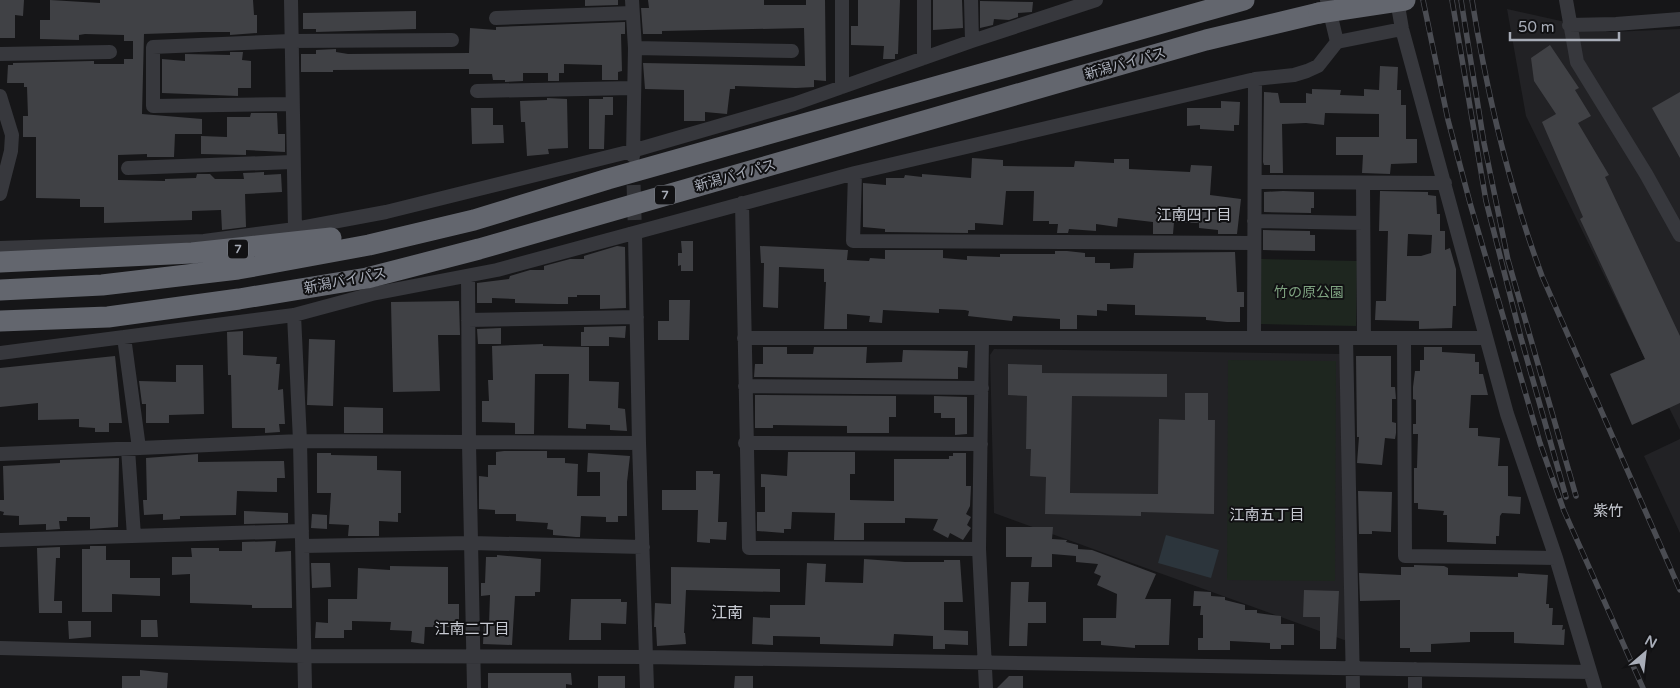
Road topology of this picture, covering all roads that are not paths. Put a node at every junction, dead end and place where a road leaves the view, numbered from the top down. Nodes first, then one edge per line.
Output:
1 (290, 0) edge
2 (842, 0) edge
3 (924, 0) edge
4 (971, 0) edge
5 (1096, 0) edge
6 (1244, 0) edge
7 (1397, 0) edge
8 (1405, 0) edge
9 (1566, 0) edge
10 (632, 6) edge
11 (1323, 7) edge
12 (496, 18) dead end
13 (1680, 19) edge
14 (1569, 25) junction
15 (1402, 30) junction
16 (452, 40) dead end
17 (291, 41) junction
18 (972, 41) junction
19 (1337, 42) junction
20 (634, 48) junction
21 (792, 51) dead end
22 (110, 52) dead end
23 (0, 54) edge
24 (924, 58) junction
25 (1255, 79) junction
26 (842, 87) junction
27 (634, 88) junction
28 (477, 91) dead end
29 (0, 96) edge
30 (291, 104) junction
31 (633, 154) junction
32 (292, 162) junction
33 (128, 168) dead end
34 (855, 173) junction
35 (1255, 182) junction
36 (1446, 182) junction
37 (1363, 184) junction
38 (0, 194) edge
39 (742, 203) junction
40 (474, 220) junction
41 (1254, 221) junction
42 (1363, 223) junction
43 (295, 229) junction
44 (636, 234) junction
45 (1680, 235) edge
46 (1254, 243) junction
47 (0, 248) edge
48 (0, 262) edge
49 (468, 276) junction
50 (0, 290) edge
51 (294, 315) junction
52 (637, 317) junction
53 (468, 320) junction
54 (0, 321) edge
55 (124, 337) junction
56 (744, 338) junction
57 (982, 338) junction
58 (1254, 338) junction
59 (1346, 338) junction
60 (1364, 338) junction
61 (1404, 338) junction
62 (1485, 338) junction
63 (0, 353) edge
64 (745, 386) junction
65 (982, 388) junction
66 (300, 441) junction
67 (639, 443) junction
68 (745, 443) junction
69 (468, 444) junction
70 (981, 444) junction
71 (134, 448) junction
72 (0, 454) edge
73 (302, 531) junction
74 (134, 536) junction
75 (0, 540) edge
76 (471, 543) junction
77 (302, 546) junction
78 (643, 547) junction
79 (980, 549) junction
80 (1556, 558) junction
81 (0, 648) edge
82 (304, 656) junction
83 (474, 657) junction
84 (646, 657) junction
85 (985, 661) junction
86 (1353, 668) junction
87 (1415, 669) junction
88 (1590, 672) junction
89 (305, 688) edge
90 (474, 688) edge
91 (647, 688) edge
92 (986, 688) edge
93 (1353, 688) edge
94 (1415, 688) edge
95 (1595, 688) edge

1 - 17 street
2 - 26 street
3 - 24 street
4 - 18 street
5 - 18 street
6 - 40 highway, 7
7 - 15 street
8 - 11 highway, 新潟バイパス / 7, bridge
9 - 14 street
10 - 12 street
10 - 20 street
11 - 19 street
11 - 54 highway, 新潟バイパス / 7
13 - 14 street
14 - 45 street
15 - 19 street
15 - 36 street
16 - 17 street
17 - 30 street
17 - 30 street
18 - 24 street
19 - 25 street
20 - 21 street
20 - 27 street
22 - 23 street
24 - 26 street
25 - 34 street
25 - 35 street
26 - 31 street
27 - 28 street
27 - 31 street
29 - 38 street
30 - 32 street
31 - 43 street
32 - 33 street
32 - 43 street
34 - 39 street
34 - 46 street
35 - 37 street
35 - 41 street
36 - 37 street
36 - 62 street
37 - 42 street
39 - 44 street
39 - 56 street
40 - 48 highway, 7
40 - 50 highway, 7
41 - 42 street
41 - 46 street
42 - 60 street
43 - 47 street
44 - 49 street
44 - 52 street
46 - 58 street
49 - 51 street
49 - 53 street
51 - 55 street
51 - 66 street
52 - 53 street
52 - 67 street
53 - 69 street
55 - 63 street
55 - 71 street
56 - 57 street
56 - 64 street
57 - 58 street
57 - 65 street
58 - 59 street
59 - 60 street
59 - 86 street
60 - 61 street
61 - 62 street
61 - 80 street
62 - 80 street
64 - 65 street
64 - 68 street
65 - 70 street
66 - 69 street
66 - 71 street
66 - 73 street
67 - 69 street
67 - 78 street
68 - 70 street
68 - 79 street
69 - 76 street
70 - 79 street
71 - 72 street
71 - 74 street
73 - 74 street
73 - 77 street
74 - 75 street
76 - 77 street
76 - 78 street
76 - 83 street
77 - 82 street
78 - 84 street
79 - 85 street
80 - 88 street
81 - 82 street
82 - 83 street
82 - 89 street
83 - 84 street
83 - 90 street
84 - 85 street
84 - 91 street
85 - 86 street
85 - 92 street
86 - 87 street
86 - 93 street
87 - 88 street
87 - 94 street
88 - 95 street

